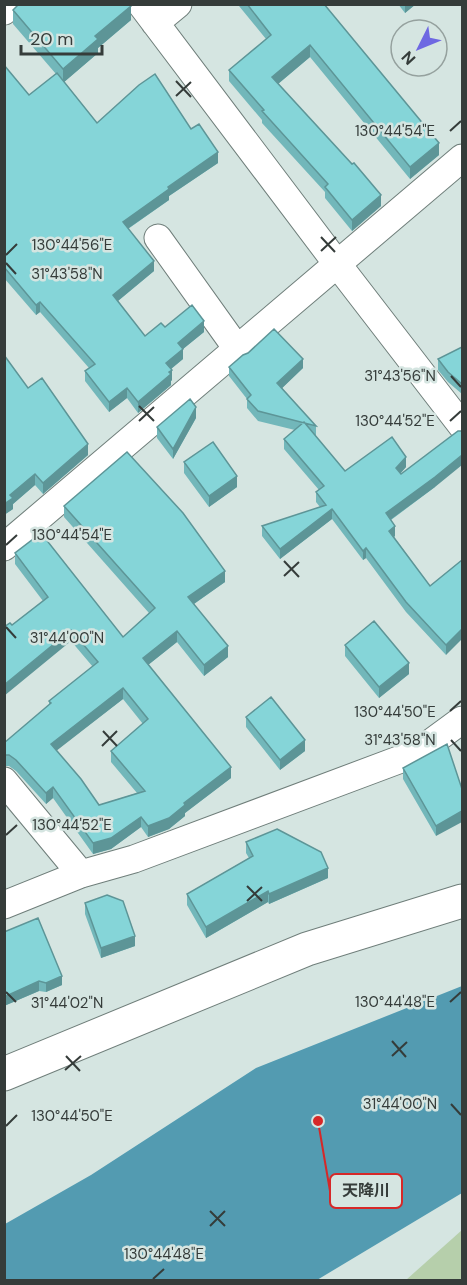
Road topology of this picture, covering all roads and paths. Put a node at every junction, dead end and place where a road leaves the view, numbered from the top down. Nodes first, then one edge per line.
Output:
1 (12, 4) edge
2 (178, 4) edge
3 (4, 11) edge
4 (148, 14) edge
5 (462, 159) edge
6 (158, 238) dead end
7 (338, 265) junction
8 (238, 350) junction
9 (462, 426) edge
10 (4, 547) edge
11 (462, 720) edge
12 (4, 781) edge
13 (81, 874) junction
14 (462, 901) edge
15 (4, 905) edge
16 (4, 1074) edge

1 - 3 street
2 - 4 street
4 - 7 street
5 - 7 street
6 - 8 street
7 - 8 street
7 - 9 street
8 - 10 street
11 - 13 street
12 - 13 street
13 - 15 street
14 - 16 street

